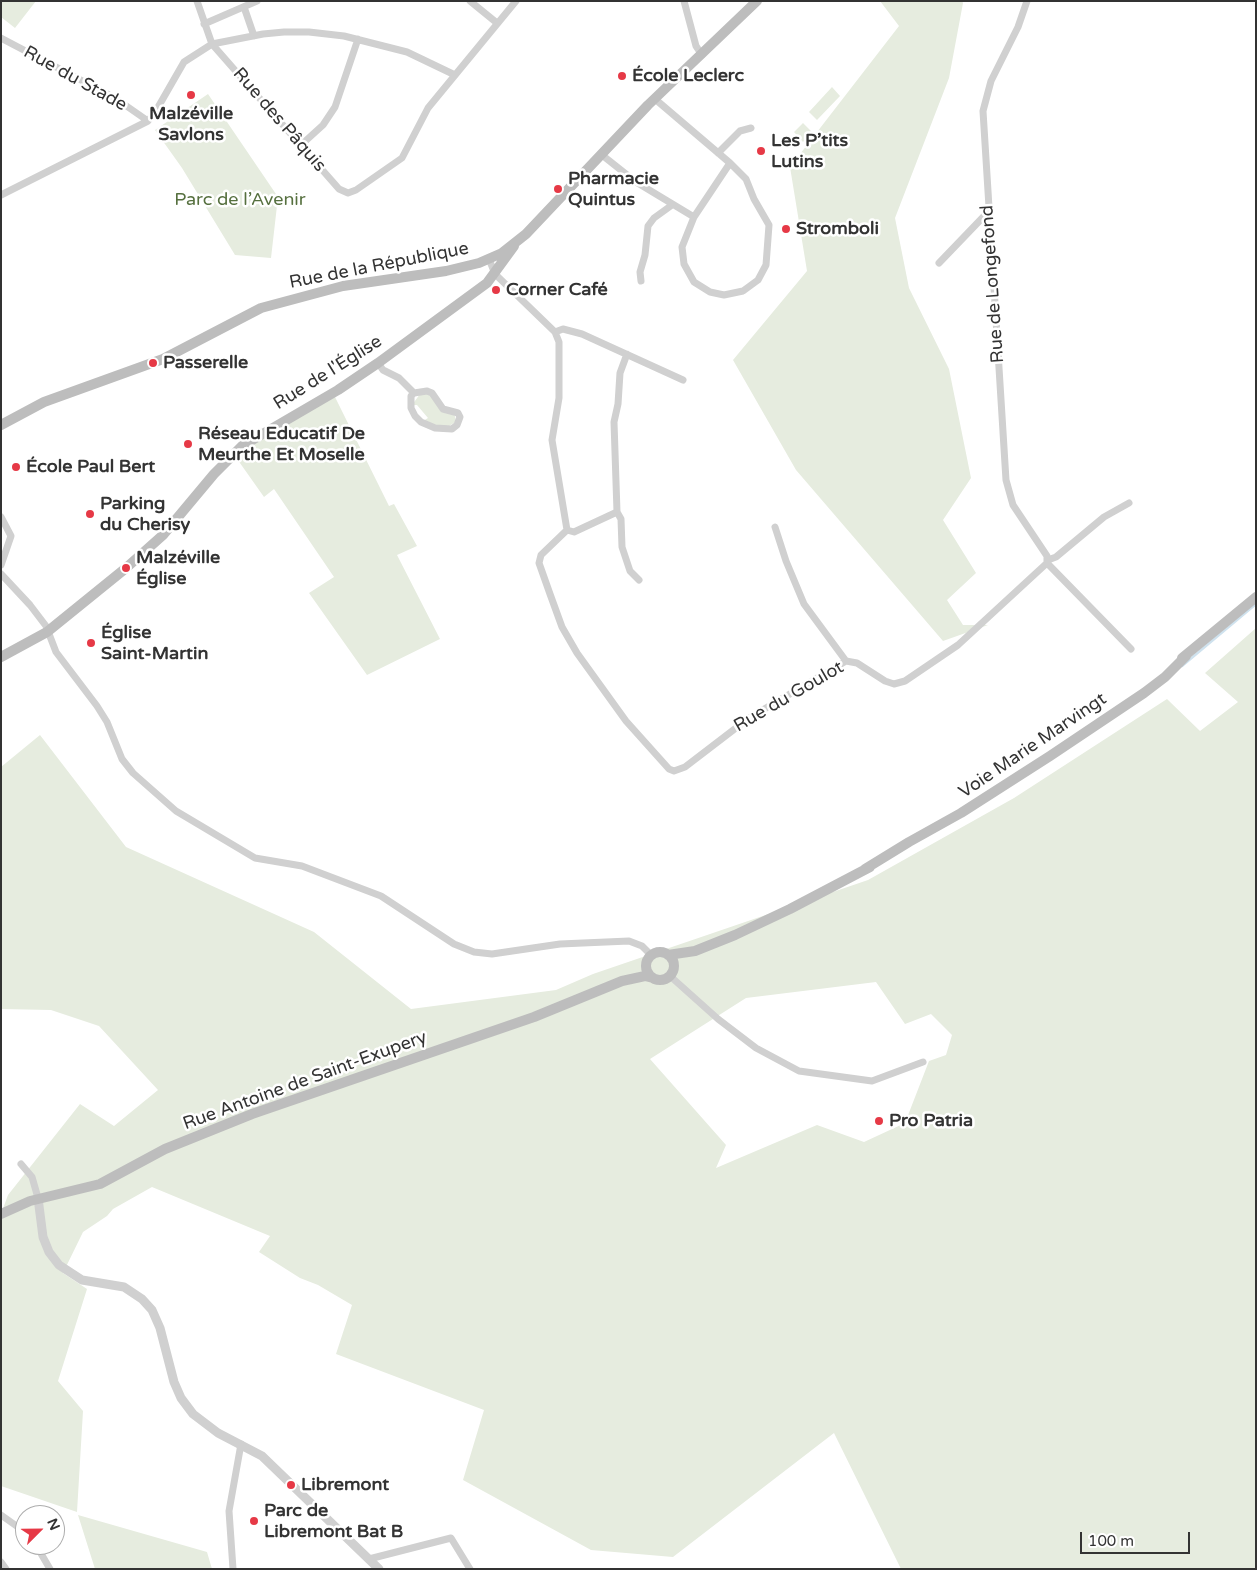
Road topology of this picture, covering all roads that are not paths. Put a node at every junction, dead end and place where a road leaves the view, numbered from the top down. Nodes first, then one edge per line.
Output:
1 (197, 1) edge
2 (257, 1) edge
3 (470, 1) edge
4 (516, 1) edge
5 (684, 1) edge
6 (757, 1) edge
7 (1027, 1) edge
8 (244, 7) junction
9 (497, 23) junction
10 (204, 24) junction
11 (254, 36) junction
12 (1, 38) edge
13 (358, 39) junction
14 (212, 44) junction
15 (702, 55) junction
16 (455, 75) junction
17 (655, 99) junction
18 (148, 121) junction
19 (751, 128) dead end
20 (301, 145) junction
21 (718, 153) junction
22 (602, 155) junction
23 (730, 164) junction
24 (1, 195) edge
25 (672, 205) junction
26 (988, 212) junction
27 (694, 217) junction
28 (516, 243) junction
29 (489, 259) junction
30 (939, 263) dead end
31 (495, 274) junction
32 (641, 281) dead end
33 (555, 332) junction
34 (626, 354) junction
35 (378, 363) junction
36 (683, 380) dead end
37 (414, 393) junction
38 (1, 425) edge
39 (1129, 503) dead end
40 (617, 512) junction
41 (1, 517) edge
42 (776, 527) dead end
43 (566, 530) junction
44 (1048, 562) junction
45 (1, 564) edge
46 (1, 574) edge
47 (638, 580) dead end
48 (1256, 597) edge
49 (47, 632) junction
50 (1132, 649) dead end
51 (1, 657) edge
52 (846, 661) junction
53 (695, 951) junction
54 (668, 955) junction
55 (648, 959) junction
56 (674, 966) junction
57 (670, 976) junction
58 (653, 978) junction
59 (622, 981) junction
60 (923, 1062) dead end
61 (21, 1164) dead end
62 (38, 1198) junction
63 (1, 1214) edge
64 (242, 1444) junction
65 (1, 1515) edge
66 (15, 1525) edge
67 (42, 1555) edge
68 (369, 1558) junction
69 (1, 1562) edge
70 (6, 1569) edge
71 (50, 1569) edge
72 (233, 1569) edge
73 (379, 1569) edge
74 (470, 1569) edge

1 - 10 street, Rue des Pâquis
2 - 8 street
3 - 9 street
4 - 9 street
5 - 15 street
6 - 15 main road
7 - 26 street, Rue de Longefond
8 - 10 street
8 - 11 street
9 - 16 street
10 - 14 street, Rue des Pâquis
11 - 13 street
11 - 14 street
12 - 18 street, Rue du Stade
13 - 16 street
13 - 20 street
14 - 18 street
14 - 20 street, Rue des Pâquis
15 - 17 main road
16 - 20 street, Rue des Pâquis
17 - 21 street
17 - 22 main road
18 - 24 street
19 - 21 street
21 - 23 street
22 - 25 street
22 - 28 main road
23 - 27 street
23 - 27 street
25 - 27 street
25 - 32 street
26 - 30 street
26 - 44 street, Rue de Longefond
28 - 29 main road, Rue de la République
28 - 31 main road, Rue de l'Église
29 - 31 street
29 - 38 main road, Rue de la République
31 - 33 street
31 - 35 main road, Rue de l'Église
33 - 34 street
33 - 43 street
34 - 36 street
34 - 40 street
35 - 37 street
35 - 49 main road, Rue de l'Église
37 - 37 street
39 - 44 street, Rue du Goulot
40 - 43 street
40 - 47 street
41 - 45 street
42 - 52 street
43 - 52 street, Rue du Goulot
44 - 50 street, Rue de Longefond
44 - 52 street, Rue du Goulot
46 - 49 street
48 - 53 main road, Voie Marie Marvingt
49 - 51 main road, Rue de l'Église
49 - 55 street
53 - 54 main road, Voie Marie Marvingt
53 - 56 main road, Voie Marie Marvingt
54 - 55 main road
54 - 56 main road
55 - 58 main road
55 - 59 main road, Rue Antoine de Saint-Exupery
56 - 57 main road
57 - 58 main road
57 - 60 street
58 - 59 main road, Rue Antoine de Saint-Exupery
59 - 62 main road, Rue Antoine de Saint-Exupery
61 - 62 street
62 - 63 main road, Rue Antoine de Saint-Exupery
62 - 64 street
64 - 68 street
64 - 72 street
65 - 66 street
67 - 71 street
68 - 73 street
68 - 74 street
69 - 70 street

